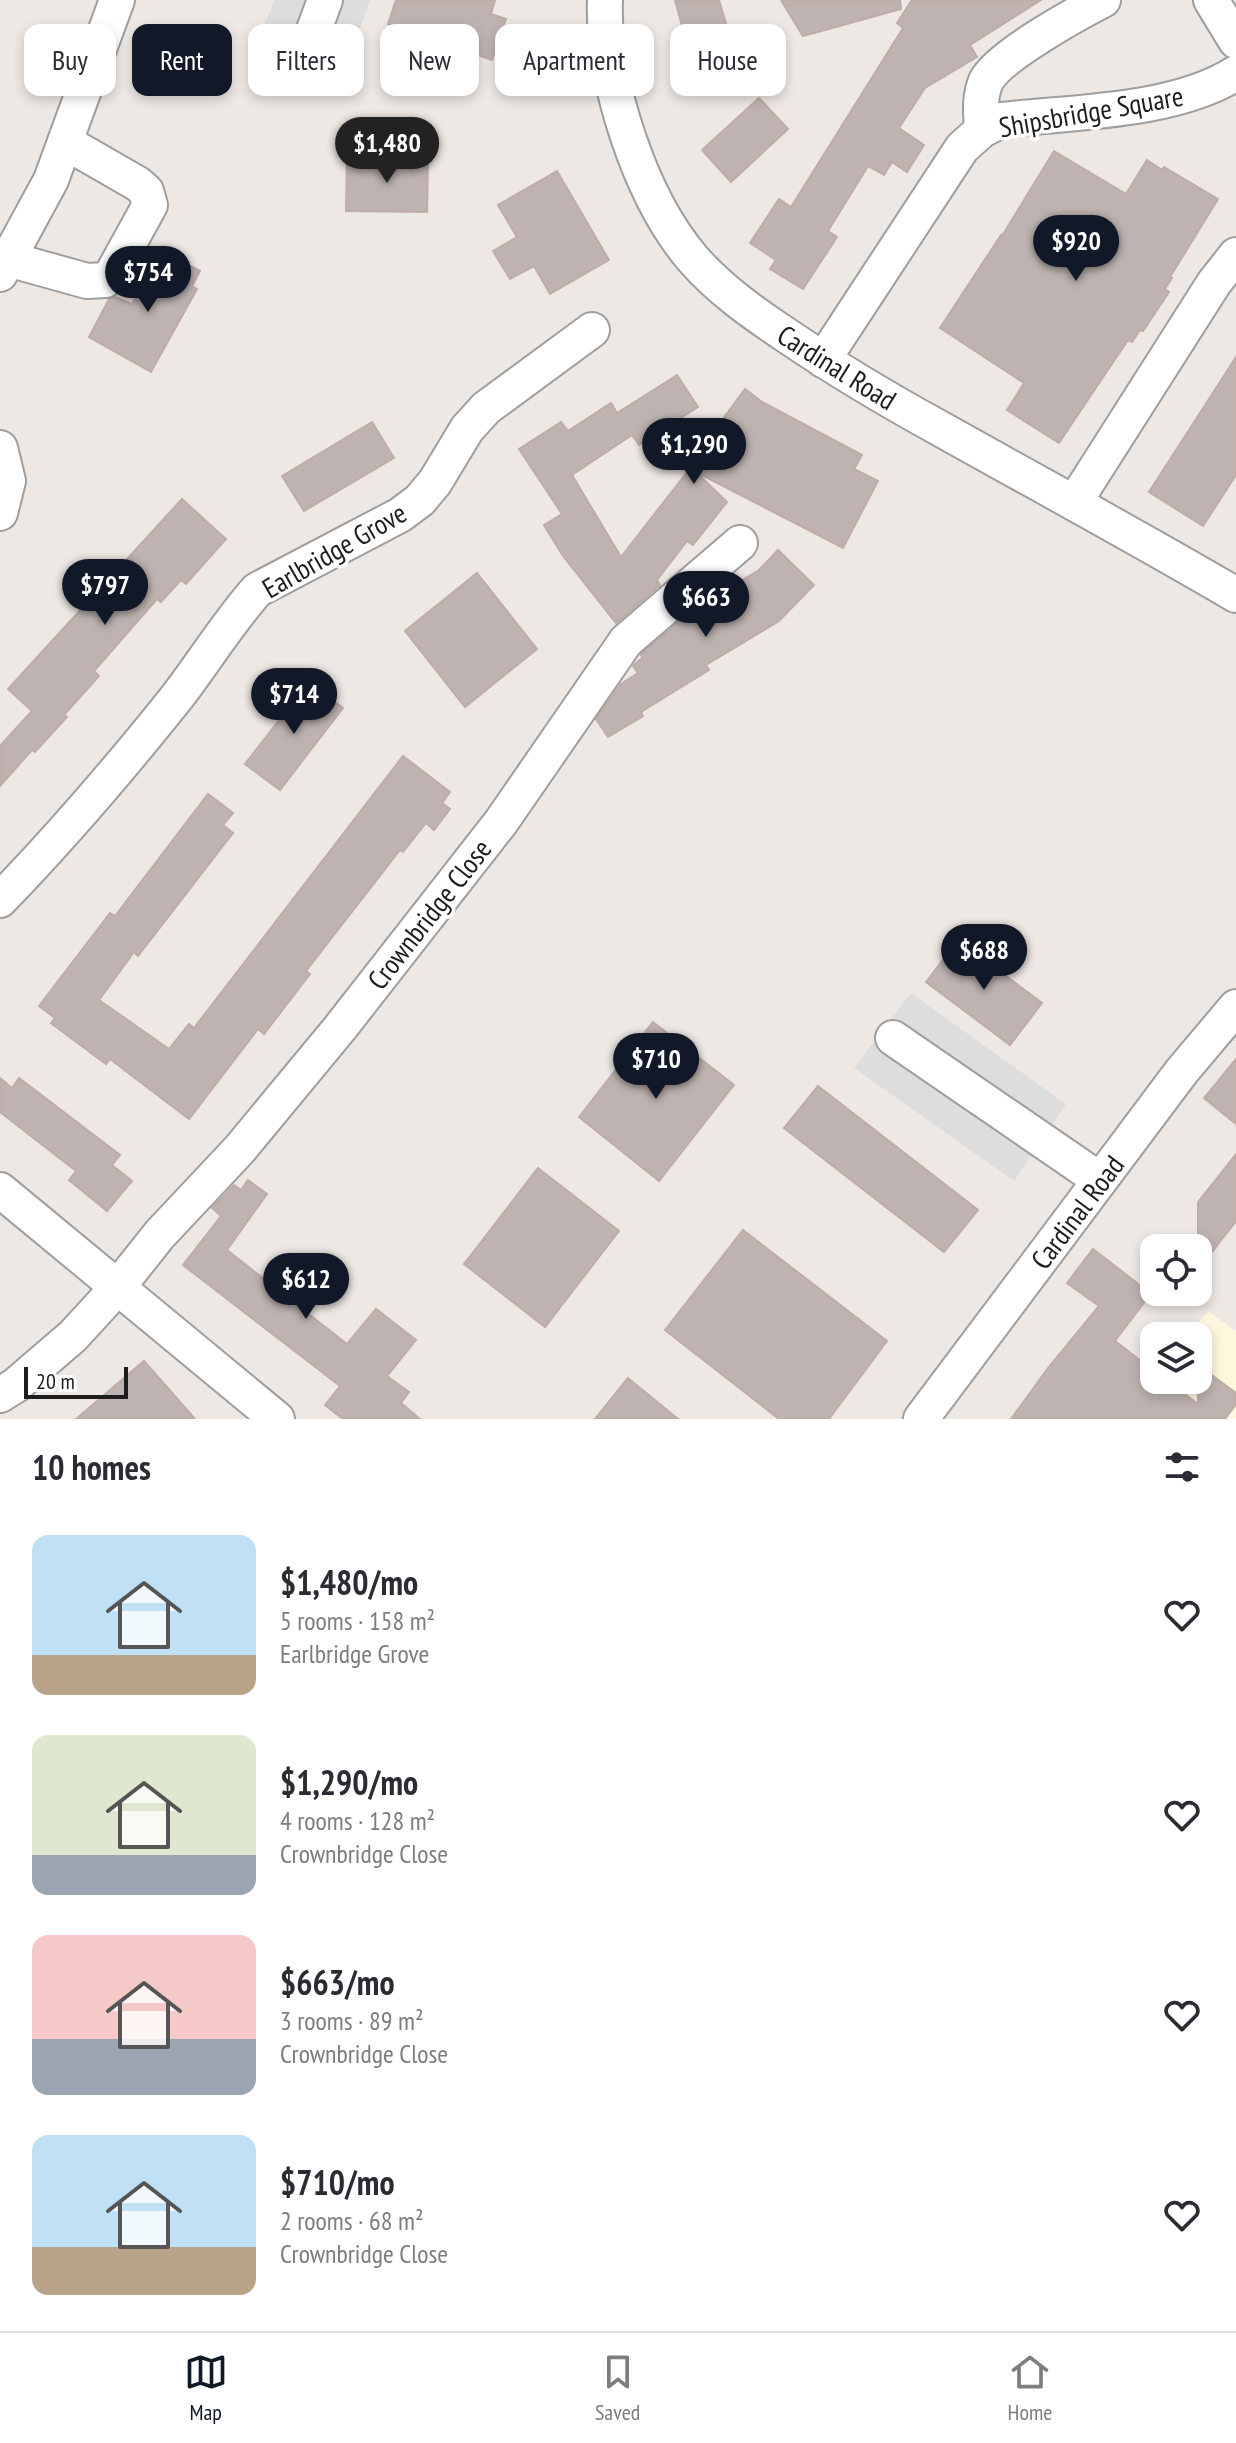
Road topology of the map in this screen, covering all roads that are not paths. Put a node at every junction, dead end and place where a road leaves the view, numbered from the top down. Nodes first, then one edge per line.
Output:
1 (117, 0) edge
2 (325, 0) edge
3 (605, 0) edge
4 (1103, 0) edge
5 (1211, 0) edge
6 (316, 24) edge
7 (1236, 41) edge
8 (1236, 73) edge
9 (982, 130) junction
10 (65, 142) junction
11 (1236, 255) edge
12 (4, 267) edge
13 (592, 330) dead end
14 (823, 360) junction
15 (0, 448) edge
16 (1074, 503) junction
17 (0, 513) edge
18 (740, 543) dead end
19 (1236, 595) edge
20 (0, 900) edge
21 (1236, 1007) edge
22 (893, 1038) dead end
23 (1100, 1180) junction
24 (0, 1190) edge
25 (117, 1288) junction
26 (0, 1395) edge
27 (277, 1419) edge
28 (921, 1419) edge

1 - 10 street
2 - 6 street
3 - 14 street, Cardinal Road
4 - 9 street
5 - 7 street
8 - 9 street, Shipsbridge Square
9 - 14 street, Shipsbridge Square
10 - 12 street
10 - 12 street
11 - 16 street
13 - 20 street, Earlbridge Grove
14 - 16 street, Cardinal Road
15 - 17 street
16 - 19 street, Cardinal Road
18 - 25 street, Crownbridge Close
21 - 23 street, Cardinal Road
22 - 23 street
23 - 28 street, Cardinal Road
24 - 25 street
25 - 26 street, Crownbridge Close
25 - 27 street

